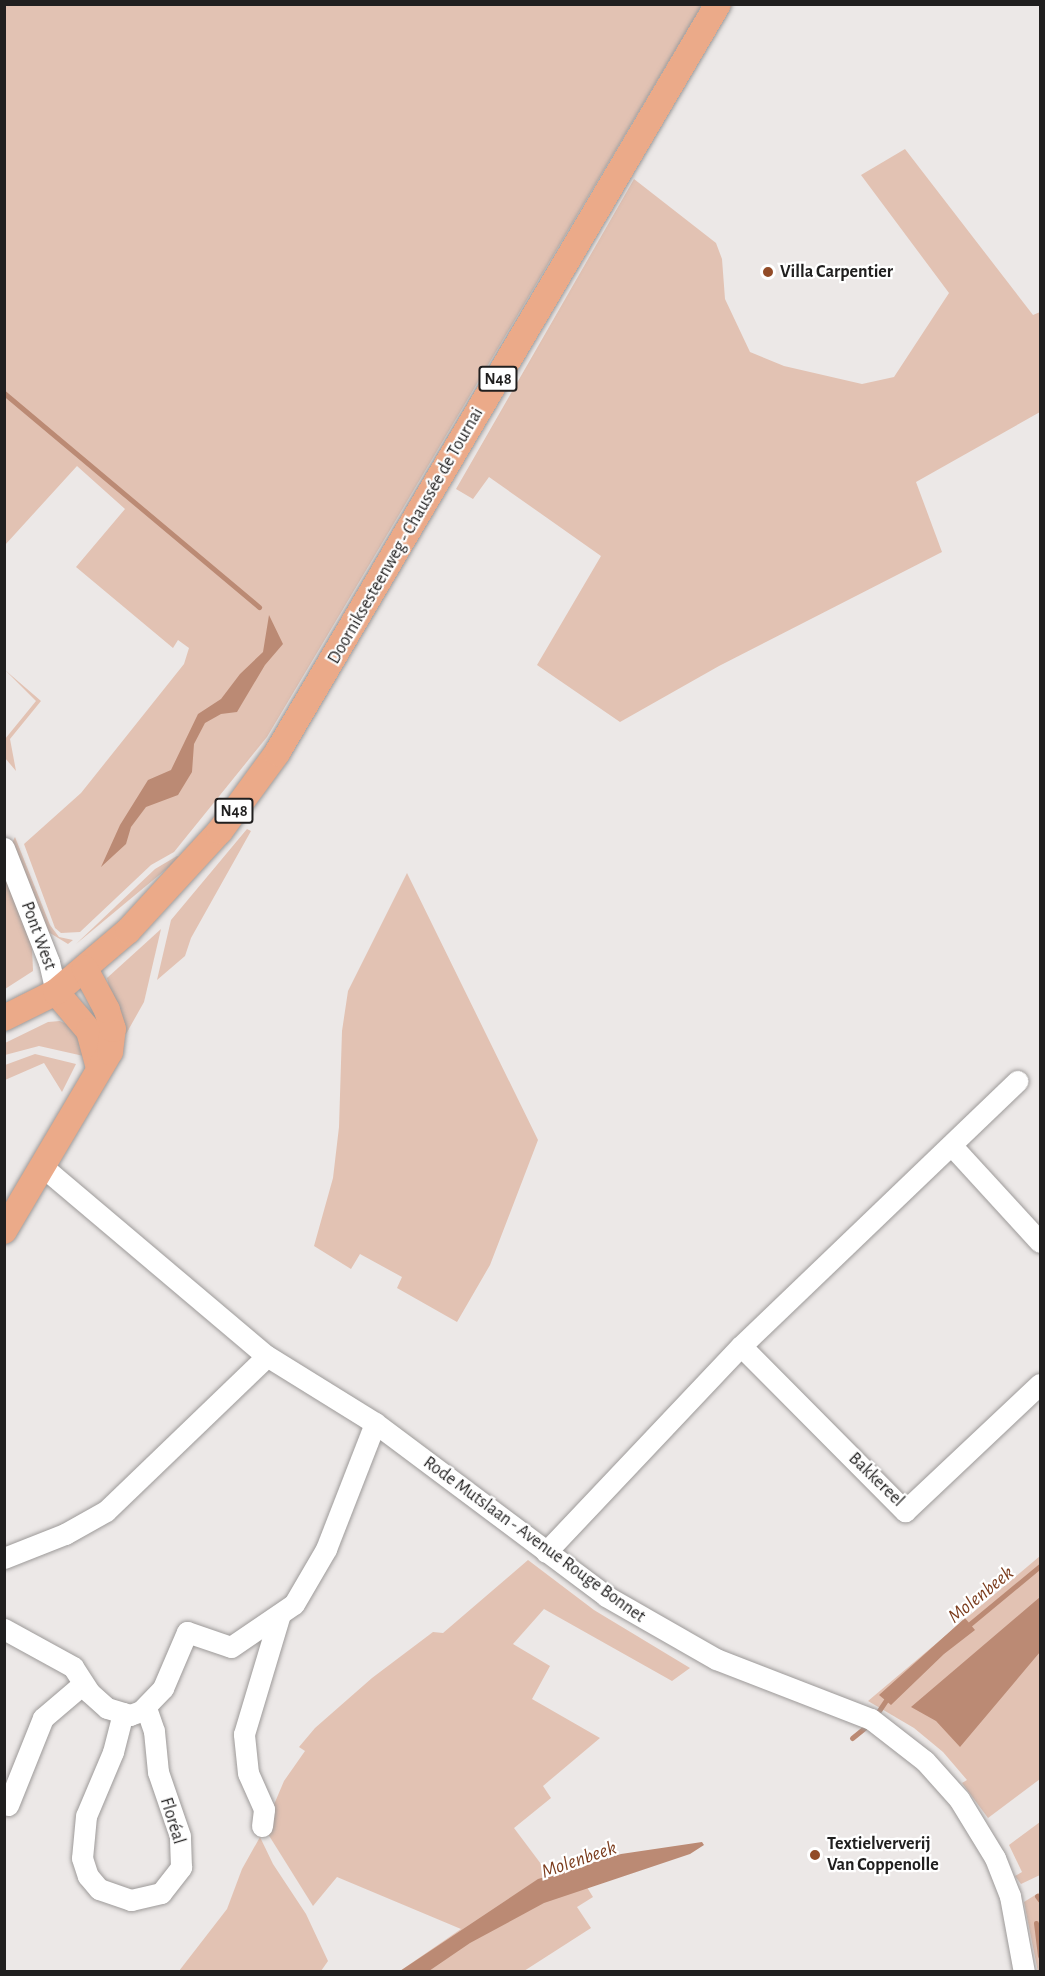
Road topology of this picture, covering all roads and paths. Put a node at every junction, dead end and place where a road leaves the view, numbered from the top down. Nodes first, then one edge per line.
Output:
1 (718, 4) edge
2 (4, 848) edge
3 (85, 969) junction
4 (56, 992) junction
5 (4, 1018) edge
6 (4, 1036) edge
7 (99, 1068) junction
8 (1017, 1081) dead end
9 (952, 1146) junction
10 (43, 1167) junction
11 (4, 1231) edge
12 (1041, 1242) edge
13 (741, 1346) junction
14 (267, 1356) junction
15 (1041, 1384) edge
16 (375, 1423) junction
17 (546, 1552) junction
18 (4, 1558) edge
19 (280, 1614) junction
20 (4, 1629) edge
21 (83, 1684) junction
22 (146, 1708) junction
23 (123, 1713) junction
24 (8, 1804) dead end
25 (262, 1826) dead end
26 (1024, 1971) edge

1 - 3 main road, Doorniksesteenweg - Chaussée de Tournai / N48
2 - 4 street, Pont West
3 - 4 main road, Doorniksesteenweg - Chaussée de Tournai / N48
3 - 7 main road
4 - 5 main road, Doorniksesteenweg - Chaussée de Tournai
4 - 6 main road, Doorniksesteenweg - Chaussée de Tournai
4 - 7 main road
7 - 10 main road
8 - 9 street
9 - 12 street
9 - 13 street
10 - 11 main road
10 - 14 street, Rode Mutslaan - Avenue Rouge Bonnet
13 - 15 street, Bakkereel
13 - 17 street
14 - 16 street, Rode Mutslaan - Avenue Rouge Bonnet
14 - 18 street
16 - 17 street, Rode Mutslaan - Avenue Rouge Bonnet
16 - 19 street
17 - 26 street, Rode Mutslaan - Avenue Rouge Bonnet
19 - 22 street
19 - 25 street
20 - 21 street
21 - 23 street
21 - 24 street
22 - 23 street
22 - 23 street, Floréal

